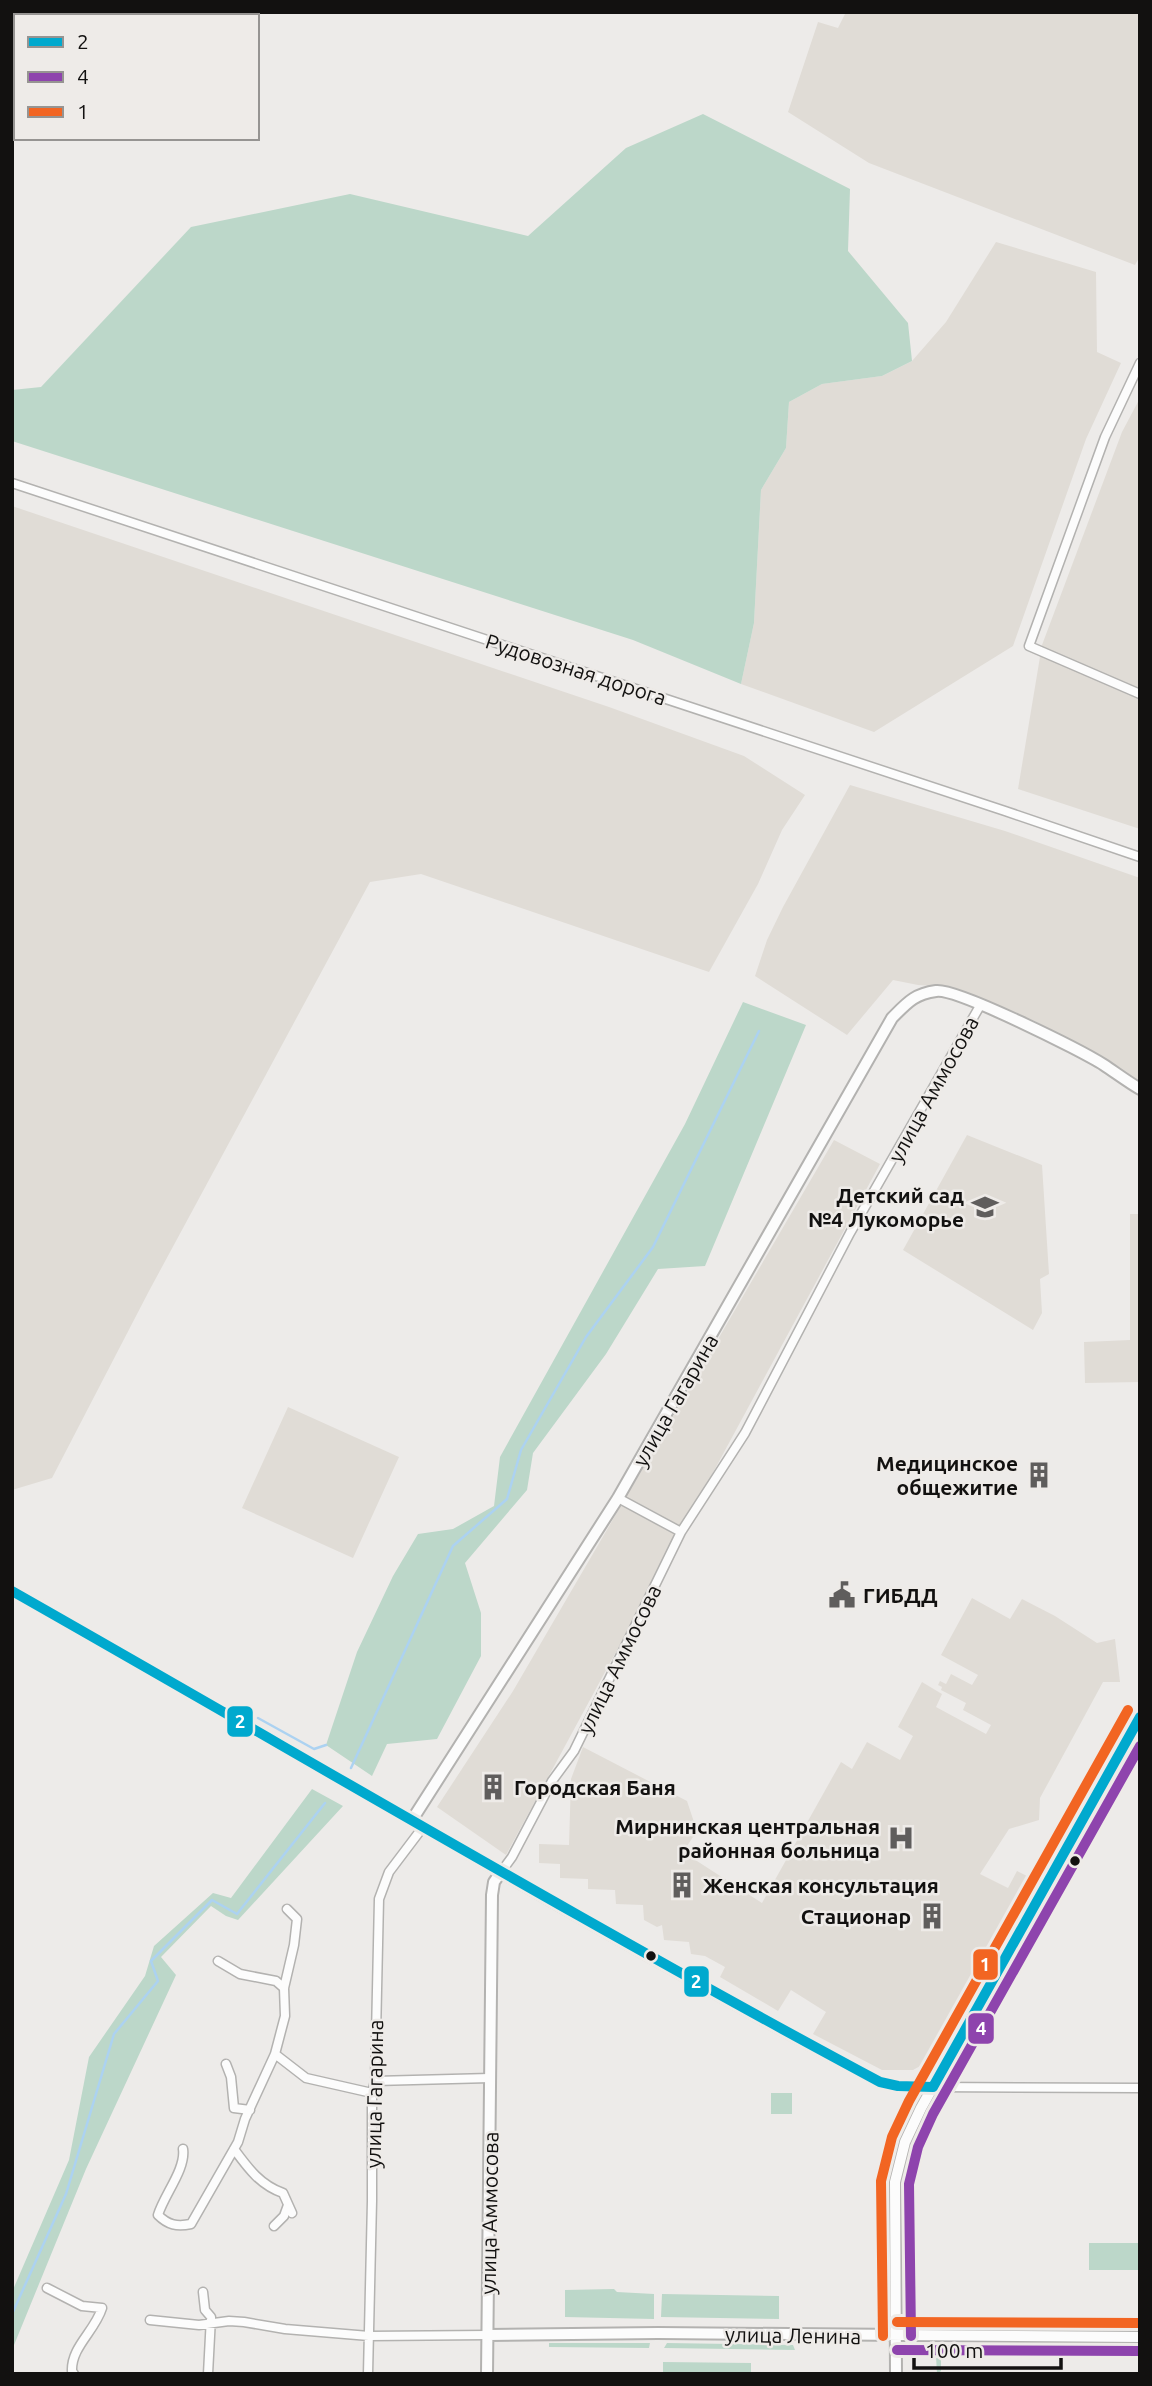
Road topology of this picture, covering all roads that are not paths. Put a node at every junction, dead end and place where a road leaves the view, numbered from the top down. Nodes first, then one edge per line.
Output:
1 (1140, 363) edge
2 (12, 483) edge
3 (1140, 694) edge
4 (1140, 858) edge
5 (981, 1004) junction
6 (1140, 1089) edge
7 (618, 1498) junction
8 (681, 1532) junction
9 (12, 1591) edge
10 (1140, 1717) edge
11 (412, 1820) junction
12 (423, 1827) junction
13 (501, 1872) junction
14 (287, 1909) dead end
15 (218, 1961) dead end
16 (285, 1988) junction
17 (275, 2054) junction
18 (226, 2064) dead end
19 (490, 2078) junction
20 (375, 2081) junction
21 (933, 2087) junction
22 (1140, 2088) edge
23 (372, 2093) junction
24 (250, 2110) junction
25 (234, 2148) junction
26 (183, 2150) dead end
27 (274, 2226) dead end
28 (47, 2288) dead end
29 (203, 2292) dead end
30 (150, 2320) dead end
31 (212, 2323) junction
32 (369, 2336) junction
33 (488, 2336) junction
34 (897, 2336) junction
35 (1140, 2337) edge
36 (74, 2374) edge
37 (208, 2374) edge
38 (368, 2374) edge
39 (487, 2374) edge
40 (896, 2374) edge

1 - 3 street
2 - 4 street, Рудовозная дорога
5 - 6 main road
5 - 7 main road, улица Гагарина
5 - 8 street, улица Аммосова
7 - 8 street
7 - 11 main road, улица Гагарина
8 - 13 street, улица Аммосова
9 - 11 main road
10 - 21 main road
11 - 12 main road
12 - 13 main road
12 - 20 street, улица Гагарина
13 - 19 main road, улица Аммосова
13 - 21 main road
14 - 16 street
15 - 16 street
16 - 17 street
17 - 23 street
17 - 24 street
18 - 24 street
19 - 20 street
19 - 33 main road, улица Аммосова
20 - 23 street, улица Гагарина
21 - 22 street
21 - 34 main road
23 - 32 street, улица Гагарина
24 - 25 street
25 - 26 street
25 - 27 street
28 - 36 street
29 - 31 street
30 - 31 street
31 - 32 street
31 - 37 street
32 - 33 street
32 - 38 street, улица Гагарина
33 - 34 main road, улица Ленина
33 - 39 main road, улица Аммосова
34 - 35 main road, улица Ленина
34 - 40 main road

